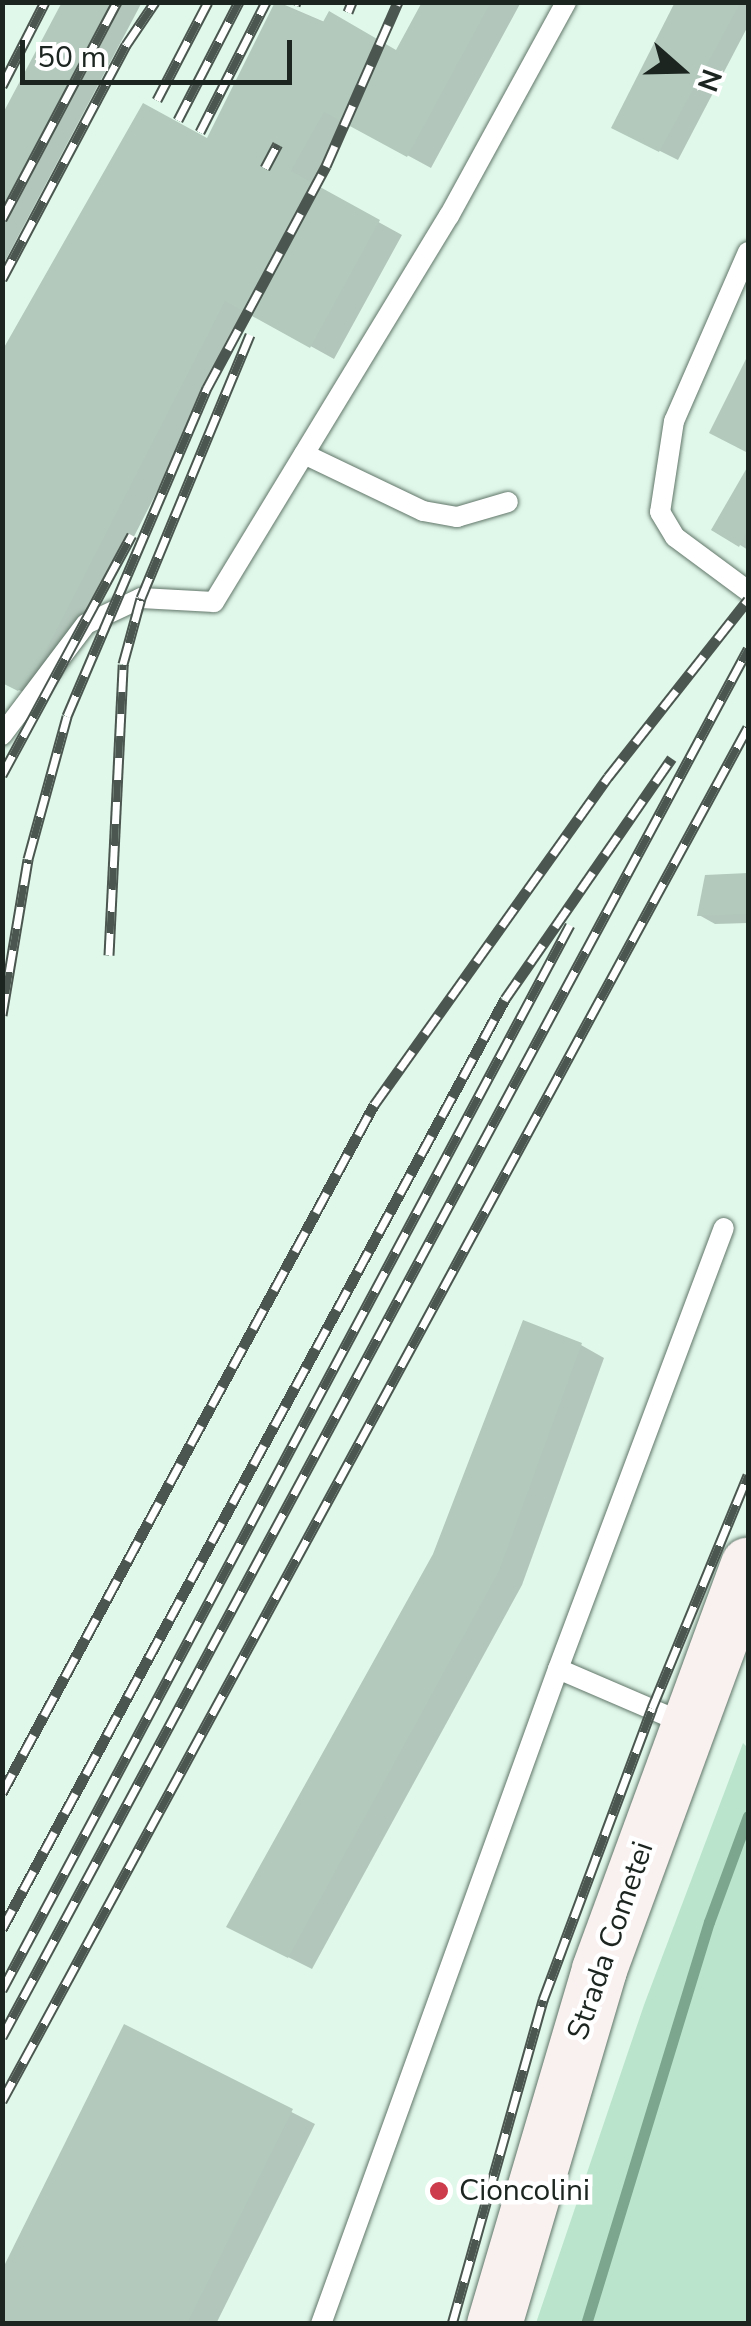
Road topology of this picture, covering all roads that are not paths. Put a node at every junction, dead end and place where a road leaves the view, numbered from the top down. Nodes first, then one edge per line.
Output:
1 (566, 2) edge
2 (748, 252) edge
3 (304, 454) junction
4 (508, 502) dead end
5 (745, 581) edge
6 (2, 735) edge
7 (724, 1228) dead end
8 (748, 1565) edge
9 (558, 1669) junction
10 (686, 1724) junction
11 (321, 2324) edge
12 (494, 2324) edge

1 - 3 lane
2 - 5 lane
3 - 4 lane
3 - 6 lane
7 - 9 lane
8 - 10 street, Strada Cometei
9 - 10 lane
9 - 11 lane
10 - 12 street, Strada Cometei

